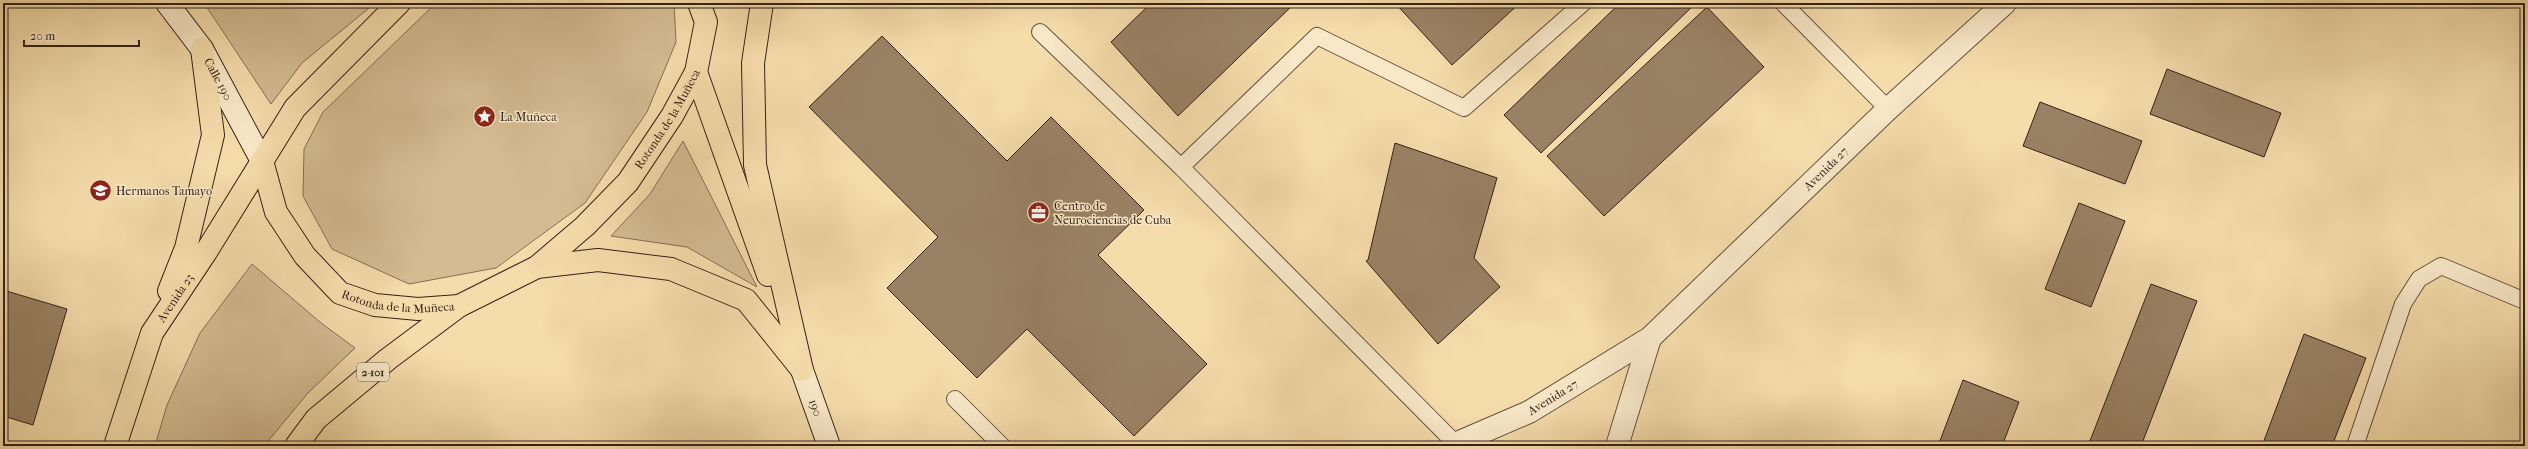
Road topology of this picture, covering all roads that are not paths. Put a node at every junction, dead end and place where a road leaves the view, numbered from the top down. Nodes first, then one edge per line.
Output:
1 (167, 3) edge
2 (399, 3) edge
3 (717, 3) edge
4 (762, 3) edge
5 (1583, 3) edge
6 (1783, 3) edge
7 (2005, 3) edge
8 (702, 12) edge
9 (1040, 32) dead end
10 (202, 49) junction
11 (696, 72) junction
12 (1888, 109) junction
13 (262, 161) junction
14 (1181, 167) junction
15 (537, 267) junction
16 (2525, 301) edge
17 (459, 306) junction
18 (152, 333) junction
19 (1650, 338) junction
20 (802, 370) junction
21 (955, 400) dead end
22 (1453, 445) edge
23 (115, 446) edge
24 (296, 446) edge
25 (828, 446) edge
26 (1002, 446) edge
27 (1617, 446) edge
28 (2355, 446) edge

1 - 10 street, Calle 190
2 - 13 main road
3 - 8 main road, Rotonda de la Muñeca
4 - 20 main road
5 - 14 lane
6 - 12 lane
7 - 12 street, Avenida 27
8 - 11 main road, Rotonda de la Muñeca
9 - 14 lane
10 - 13 street, Calle 190
10 - 18 main road
11 - 15 main road, Rotonda de la Muñeca
11 - 20 main road
12 - 19 street, Avenida 27
13 - 17 main road, Rotonda de la Muñeca
13 - 18 main road, Avenida 23
14 - 22 lane
15 - 17 main road, Rotonda de la Muñeca
15 - 20 main road
16 - 28 lane
17 - 24 main road, 2-101
18 - 23 main road, Avenida 23
19 - 22 street, Avenida 27
19 - 27 street, Avenida 27
20 - 25 street, 190
21 - 26 lane

